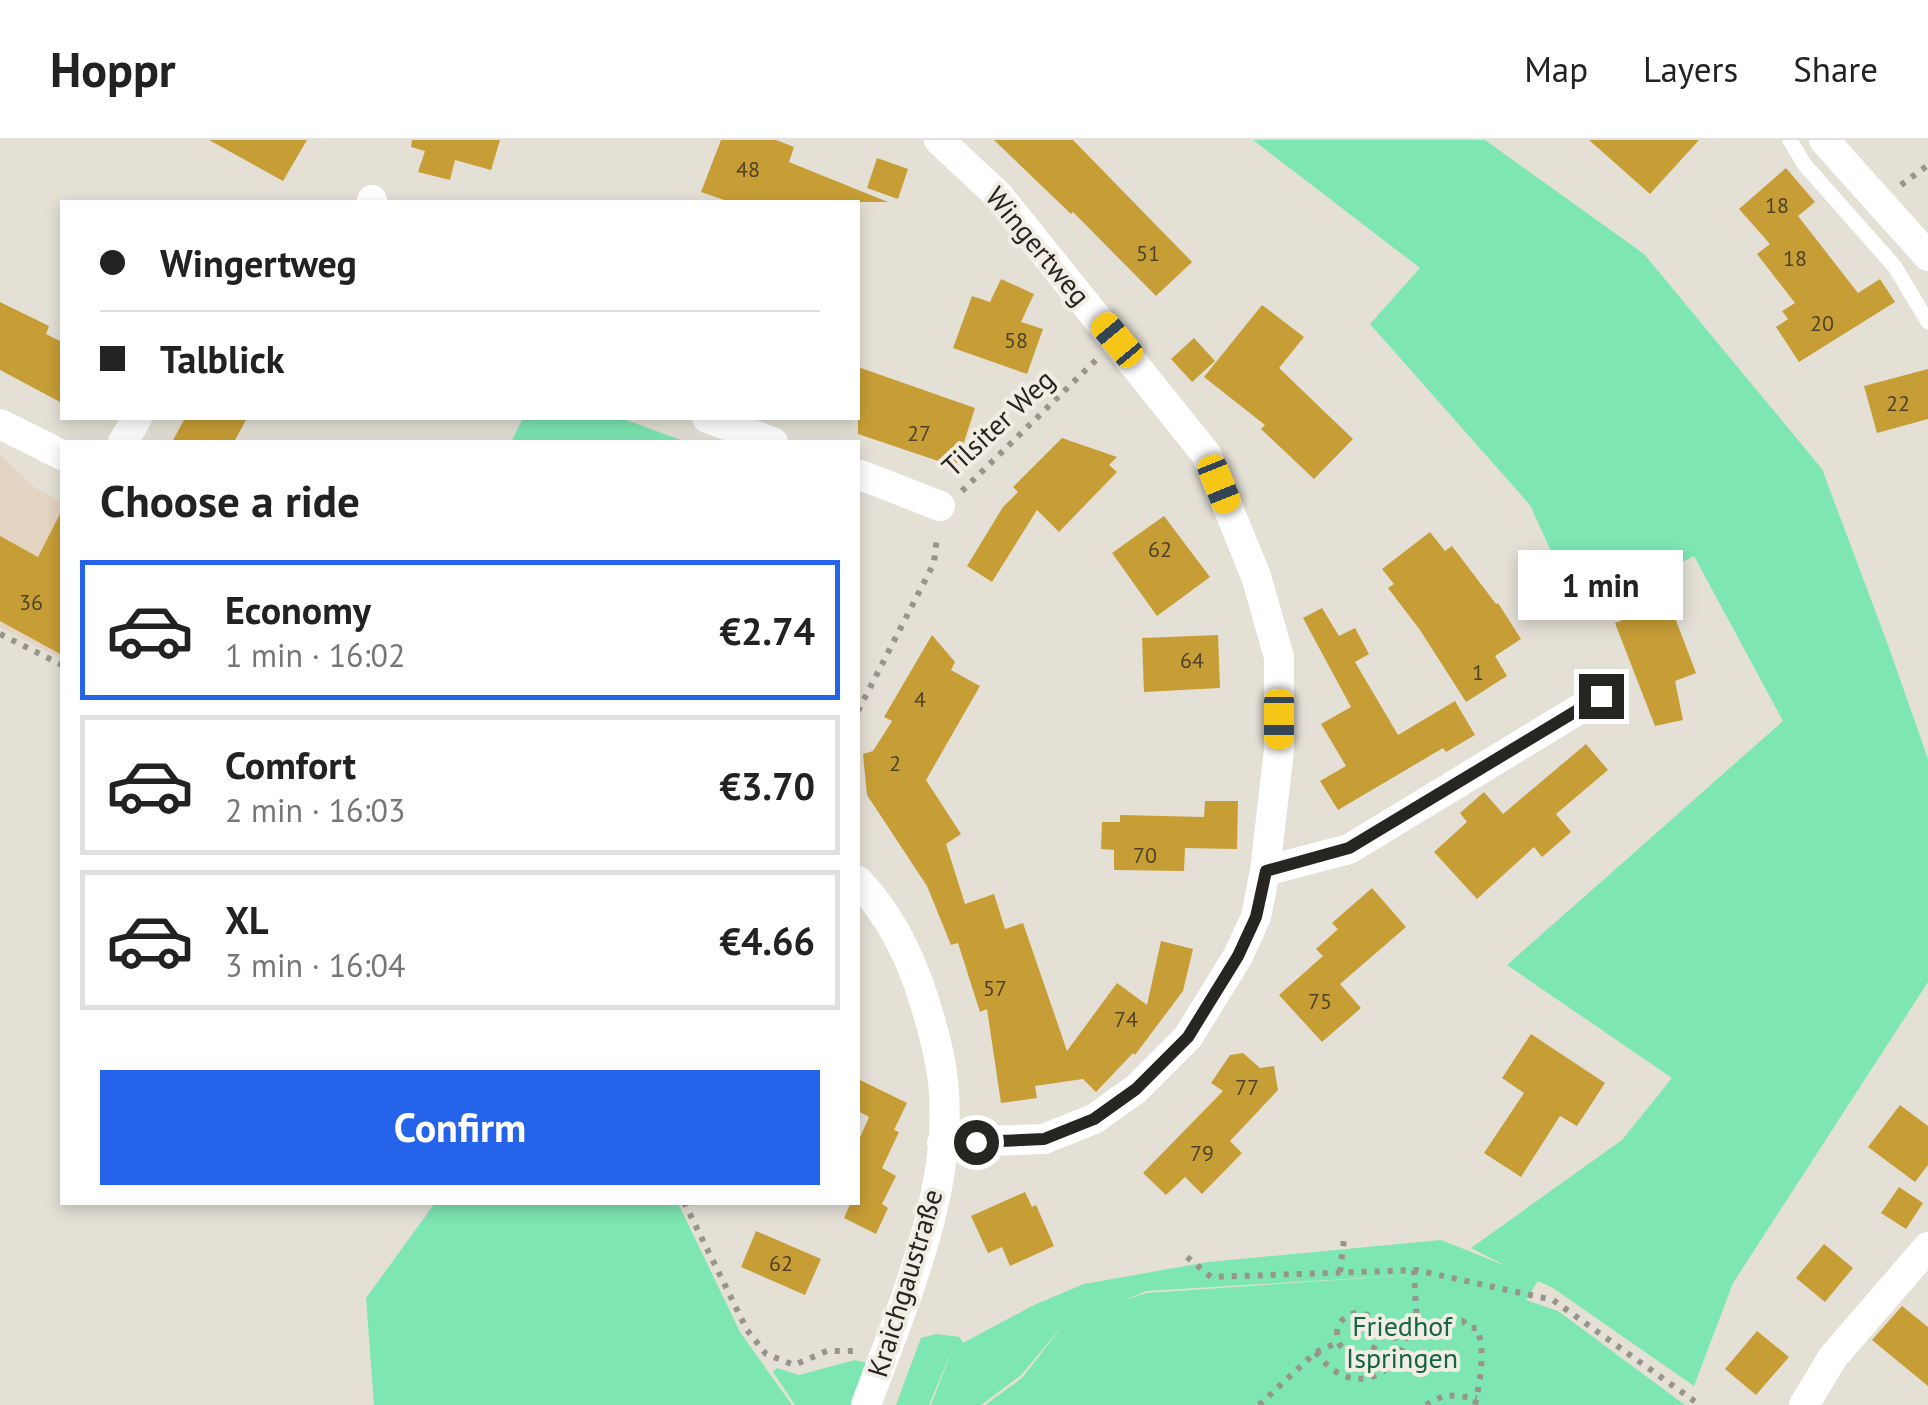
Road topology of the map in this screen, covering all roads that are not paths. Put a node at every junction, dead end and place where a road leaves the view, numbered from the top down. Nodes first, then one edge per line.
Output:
1 (940, 140) edge
2 (1790, 140) edge
3 (1824, 140) edge
4 (1928, 256) edge
5 (1928, 322) edge
6 (712, 420) edge
7 (0, 424) edge
8 (768, 440) edge
9 (60, 454) edge
10 (860, 475) edge
11 (940, 506) road end
12 (1601, 696) dead end
13 (1266, 871) junction
14 (860, 884) edge
15 (942, 1143) junction
16 (1928, 1246) edge
17 (866, 1405) edge
18 (1804, 1405) edge

1 - 13 street, Wingertweg
2 - 5 lane
3 - 4 street
6 - 8 street
7 - 9 street
10 - 11 street
12 - 13 street
13 - 15 street, Wingertweg
14 - 15 street, Kraichgaustraße
15 - 17 street, Kraichgaustraße
16 - 18 street

